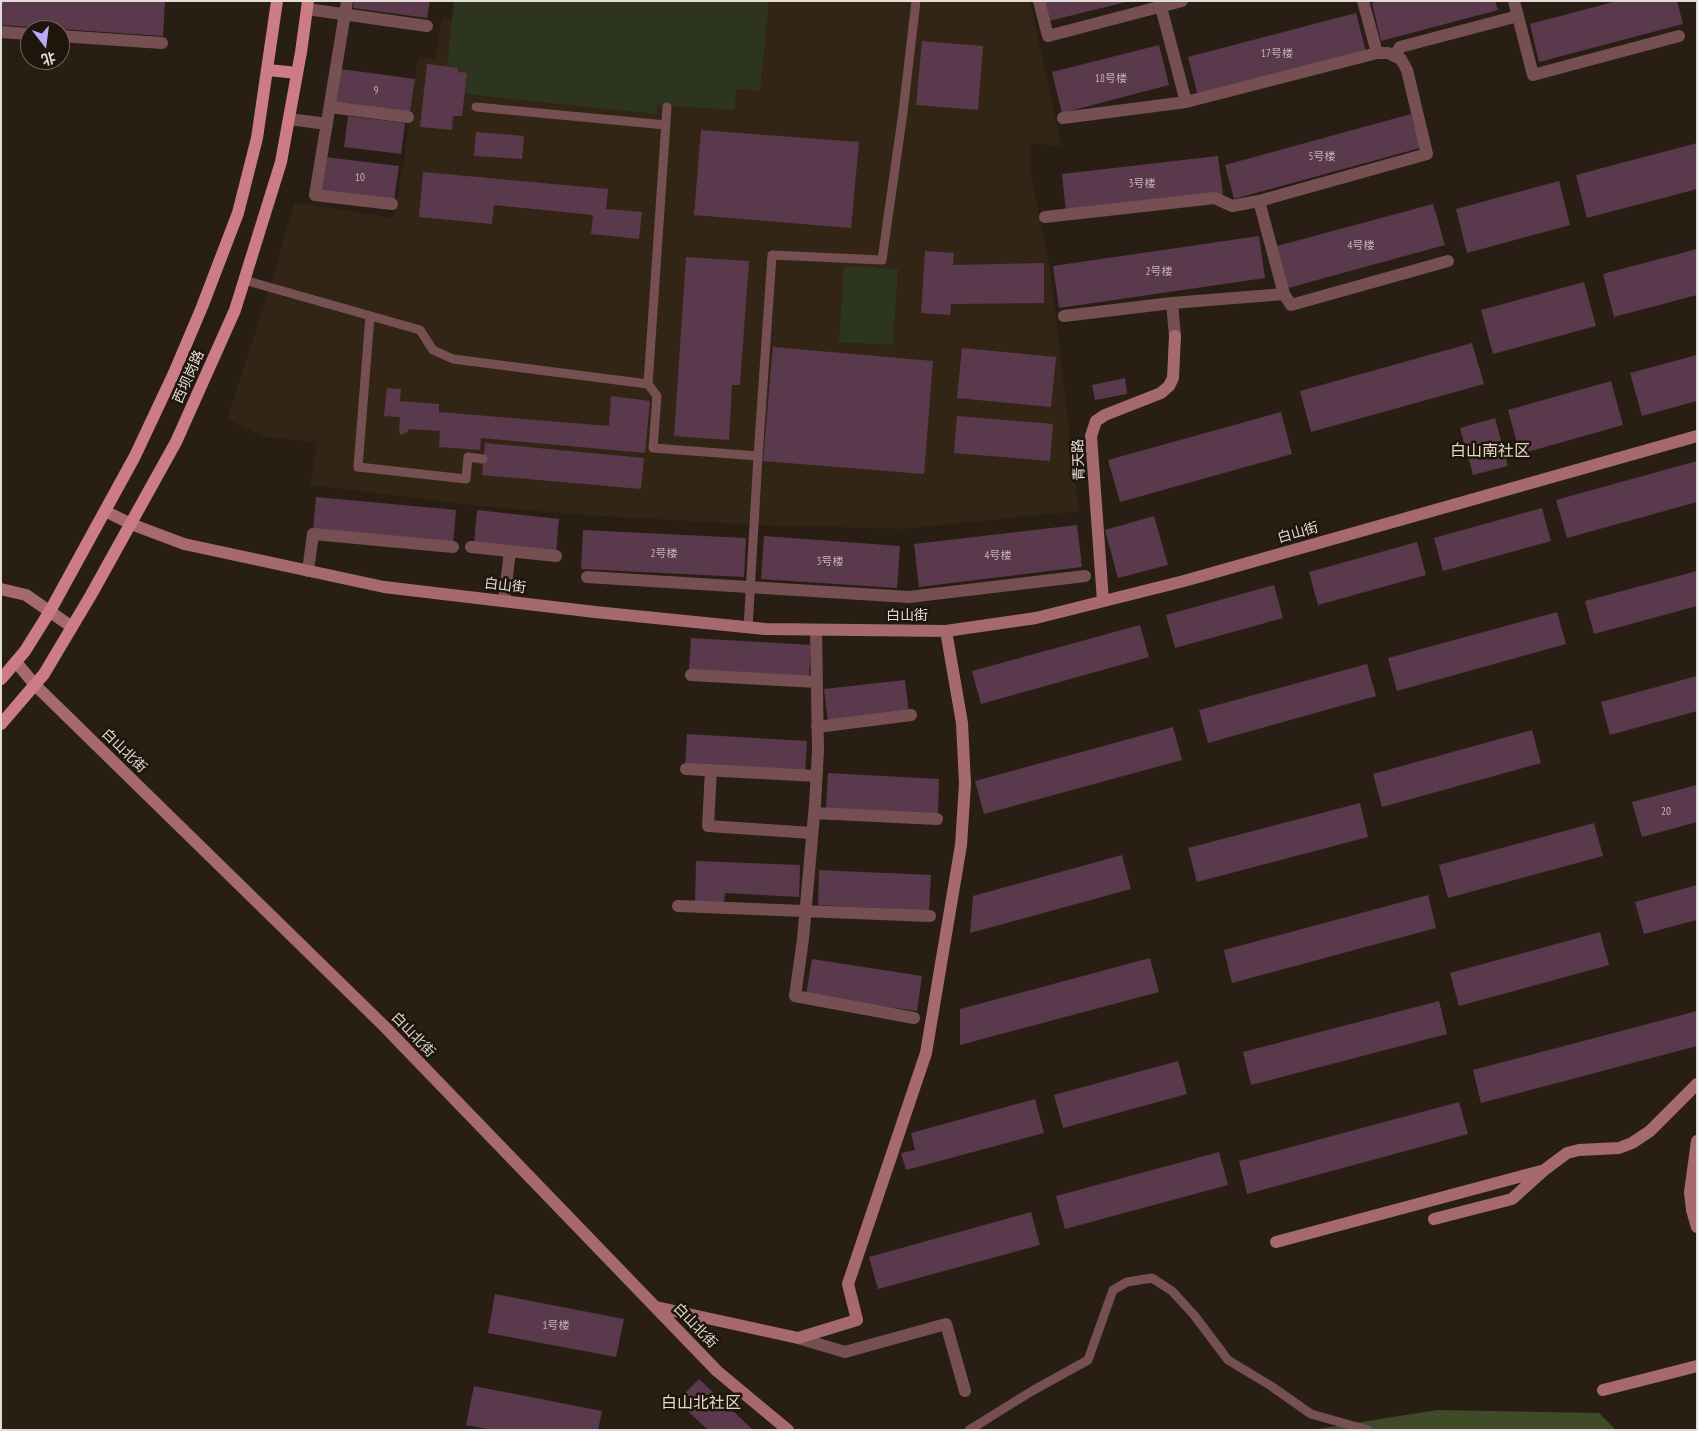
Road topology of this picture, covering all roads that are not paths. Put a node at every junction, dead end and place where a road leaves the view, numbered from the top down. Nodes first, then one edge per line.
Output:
1 (277, 1) edge
2 (916, 1) edge
3 (1039, 1) edge
4 (1182, 1) edge
5 (1363, 1) edge
6 (1514, 1) edge
7 (307, 5) edge
8 (1145, 6) edge
9 (1161, 6) junction
10 (346, 8) edge
11 (1518, 16) junction
12 (427, 26) dead end
13 (1, 32) edge
14 (20, 33) edge
15 (1679, 36) dead end
16 (70, 37) edge
17 (162, 43) dead end
18 (1377, 53) junction
19 (1395, 56) junction
20 (268, 70) junction
21 (297, 74) junction
22 (1186, 102) junction
23 (330, 107) junction
24 (476, 107) dead end
25 (667, 107) dead end
26 (408, 117) dead end
27 (1063, 118) dead end
28 (289, 119) junction
29 (327, 124) junction
30 (666, 124) junction
31 (1259, 201) junction
32 (392, 204) dead end
33 (1046, 217) dead end
34 (1448, 261) dead end
35 (244, 280) junction
36 (1284, 294) junction
37 (1172, 303) junction
38 (370, 316) junction
39 (1064, 316) dead end
40 (648, 384) junction
41 (1697, 436) edge
42 (758, 456) junction
43 (483, 459) dead end
44 (106, 511) junction
45 (131, 524) junction
46 (453, 547) dead end
47 (471, 547) dead end
48 (510, 551) junction
49 (556, 556) dead end
50 (308, 571) junction
51 (1085, 576) dead end
52 (587, 577) dead end
53 (751, 588) junction
54 (1, 589) edge
55 (504, 601) junction
56 (1103, 601) junction
57 (50, 610) junction
58 (72, 627) junction
59 (748, 628) junction
60 (816, 630) junction
61 (946, 631) junction
62 (16, 662) junction
63 (691, 675) dead end
64 (1, 678) edge
65 (816, 682) junction
66 (35, 685) junction
67 (911, 715) dead end
68 (1, 724) edge
69 (817, 727) junction
70 (686, 769) dead end
71 (711, 770) junction
72 (816, 776) junction
73 (814, 813) junction
74 (937, 819) dead end
75 (812, 833) junction
76 (678, 906) dead end
77 (805, 912) junction
78 (930, 916) dead end
79 (914, 1018) dead end
80 (1697, 1084) edge
81 (1697, 1141) edge
82 (1543, 1170) junction
83 (1434, 1219) dead end
84 (1697, 1227) edge
85 (1276, 1242) dead end
86 (656, 1307) junction
87 (798, 1338) junction
88 (1697, 1366) edge
89 (1603, 1390) dead end
90 (964, 1391) dead end
91 (788, 1430) edge
92 (969, 1430) edge
93 (1368, 1430) edge

1 - 20 main road, 西坝岗路
2 - 42 lane
3 - 8 street
4 - 9 street
5 - 18 street
6 - 11 street
7 - 10 street
7 - 21 main road, 西坝岗路
8 - 9 street
9 - 22 street
10 - 12 street
10 - 23 street
11 - 15 street
11 - 19 street
13 - 14 street
16 - 17 street
18 - 19 street
18 - 22 street
19 - 31 street
20 - 21 main road
20 - 44 main road, 西坝岗路
21 - 28 main road, 西坝岗路
22 - 27 street
23 - 26 street
23 - 29 street
24 - 30 lane
25 - 30 lane
28 - 29 street
28 - 35 main road, 西坝岗路
29 - 32 street
30 - 40 lane
31 - 33 street
31 - 36 street
34 - 36 street
35 - 38 lane
35 - 45 main road, 西坝岗路
36 - 37 street
37 - 39 street
37 - 56 street, 青天路
38 - 40 lane
38 - 43 lane
40 - 42 lane
41 - 56 street, 白山街
42 - 53 lane
44 - 45 street, 白山街
44 - 57 main road, 西坝岗路
45 - 50 street, 白山街
45 - 58 main road, 西坝岗路
46 - 50 street
47 - 48 street
48 - 49 street
48 - 55 street
50 - 55 street, 白山街
51 - 53 street
52 - 53 street
53 - 59 lane
54 - 57 street
55 - 59 street, 白山街
56 - 61 street, 白山街
57 - 58 street
57 - 62 main road, 西坝岗路
58 - 66 main road, 西坝岗路
59 - 60 street, 白山街
60 - 61 street, 白山街
60 - 65 street
61 - 87 street
62 - 64 main road, 西坝岗路
62 - 66 street, 白山北街
63 - 65 street
65 - 69 street
66 - 68 main road, 西坝岗路
66 - 86 street, 白山北街
67 - 69 street
69 - 72 street
70 - 71 street
71 - 72 street
71 - 75 street
72 - 73 street
73 - 74 street
73 - 75 street
75 - 77 street
76 - 77 street
77 - 78 street
77 - 79 street
80 - 82 street
81 - 84 street
82 - 83 street
82 - 85 street
86 - 87 street
86 - 91 street, 白山北街
87 - 90 street
88 - 89 street
92 - 93 lane

